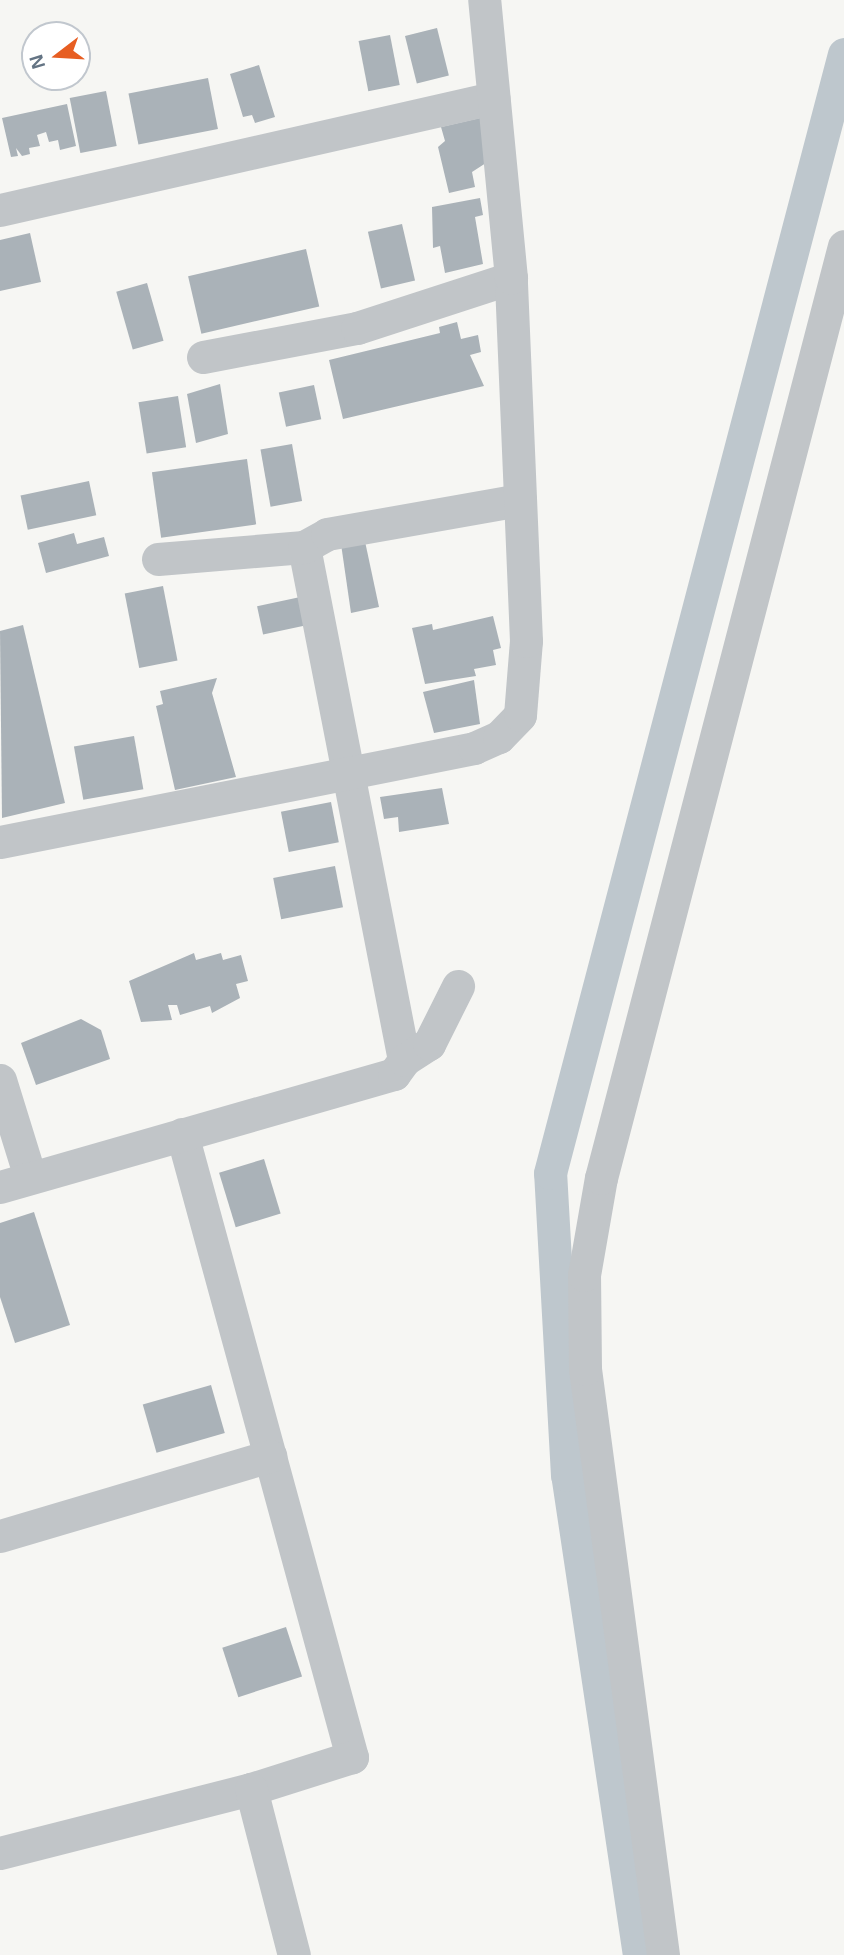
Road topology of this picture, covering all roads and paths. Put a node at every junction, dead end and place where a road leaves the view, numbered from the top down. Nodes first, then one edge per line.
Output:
1 (484, 0) edge
2 (493, 98) junction
3 (0, 210) edge
4 (844, 246) edge
5 (511, 278) junction
6 (203, 356) dead end
7 (520, 500) junction
8 (304, 547) junction
9 (158, 559) dead end
10 (346, 774) junction
11 (0, 842) edge
12 (458, 986) dead end
13 (404, 1060) junction
14 (0, 1080) edge
15 (182, 1134) junction
16 (15, 1182) edge
17 (270, 1456) junction
18 (0, 1536) edge
19 (251, 1789) junction
20 (0, 1853) edge
21 (294, 1955) edge
22 (663, 1955) edge

1 - 2 street
2 - 3 street
2 - 5 street
4 - 22 street
5 - 6 street
5 - 7 street
7 - 8 street
7 - 10 street
8 - 9 street
8 - 10 street
10 - 11 street
10 - 13 street
12 - 13 street
13 - 15 street
14 - 16 street
15 - 16 street
15 - 17 street
17 - 18 street
17 - 19 street
19 - 20 street
19 - 21 street

